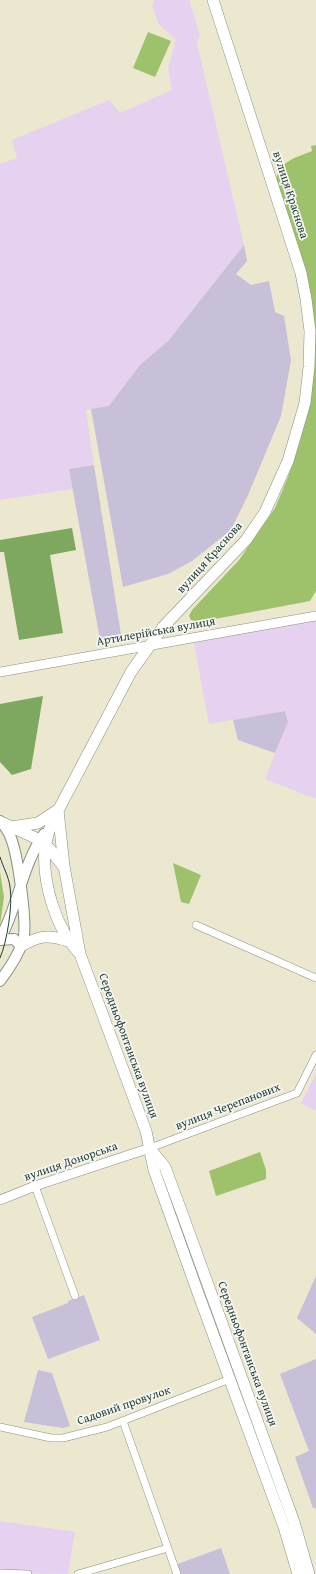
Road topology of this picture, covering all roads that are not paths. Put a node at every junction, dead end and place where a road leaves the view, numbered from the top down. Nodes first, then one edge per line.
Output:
1 (213, 0) edge
2 (316, 616) edge
3 (150, 646) junction
4 (0, 672) edge
5 (58, 809) junction
6 (4, 823) edge
7 (43, 842) junction
8 (64, 866) junction
9 (20, 888) junction
10 (196, 925) dead end
11 (0, 940) edge
12 (68, 941) junction
13 (21, 946) junction
14 (80, 954) junction
15 (316, 978) edge
16 (0, 981) edge
17 (316, 1054) edge
18 (150, 1148) junction
19 (35, 1186) junction
20 (0, 1200) edge
21 (75, 1296) dead end
22 (230, 1379) junction
23 (123, 1421) junction
24 (0, 1427) edge
25 (168, 1548) junction
26 (0, 1574) edge
27 (28, 1574) edge
28 (78, 1574) edge
29 (177, 1574) edge
30 (298, 1574) edge
31 (310, 1574) edge

1 - 3 main road, вулиця Краснова
2 - 3 street, Артилерійська вулиця
3 - 4 street, Артилерійська вулиця
3 - 5 main road, вулиця Краснова
5 - 6 main road
5 - 7 main road, Середньофонтанська вулиця
5 - 8 main road, Середньофонтанська вулиця
6 - 7 main road
6 - 9 main road
7 - 8 main road
7 - 9 main road
7 - 12 main road, Середньофонтанська вулиця
8 - 14 main road, Середньофонтанська вулиця
9 - 11 main road
9 - 13 main road
10 - 15 street
11 - 13 main road
12 - 13 main road
12 - 14 main road, Середньофонтанська вулиця
13 - 16 main road
14 - 18 main road, Середньофонтанська вулиця
17 - 18 street, вулиця Черепанових
18 - 19 street, вулиця Донорська
18 - 22 main road, Середньофонтанська вулиця
18 - 31 main road, Середньофонтанська вулиця
19 - 20 street, вулиця Донорська
19 - 21 street
22 - 23 street, Садовий провулок
22 - 30 main road, Середньофонтанська вулиця
23 - 24 street, Садовий провулок
23 - 25 street
25 - 28 street
25 - 29 street
26 - 27 street

